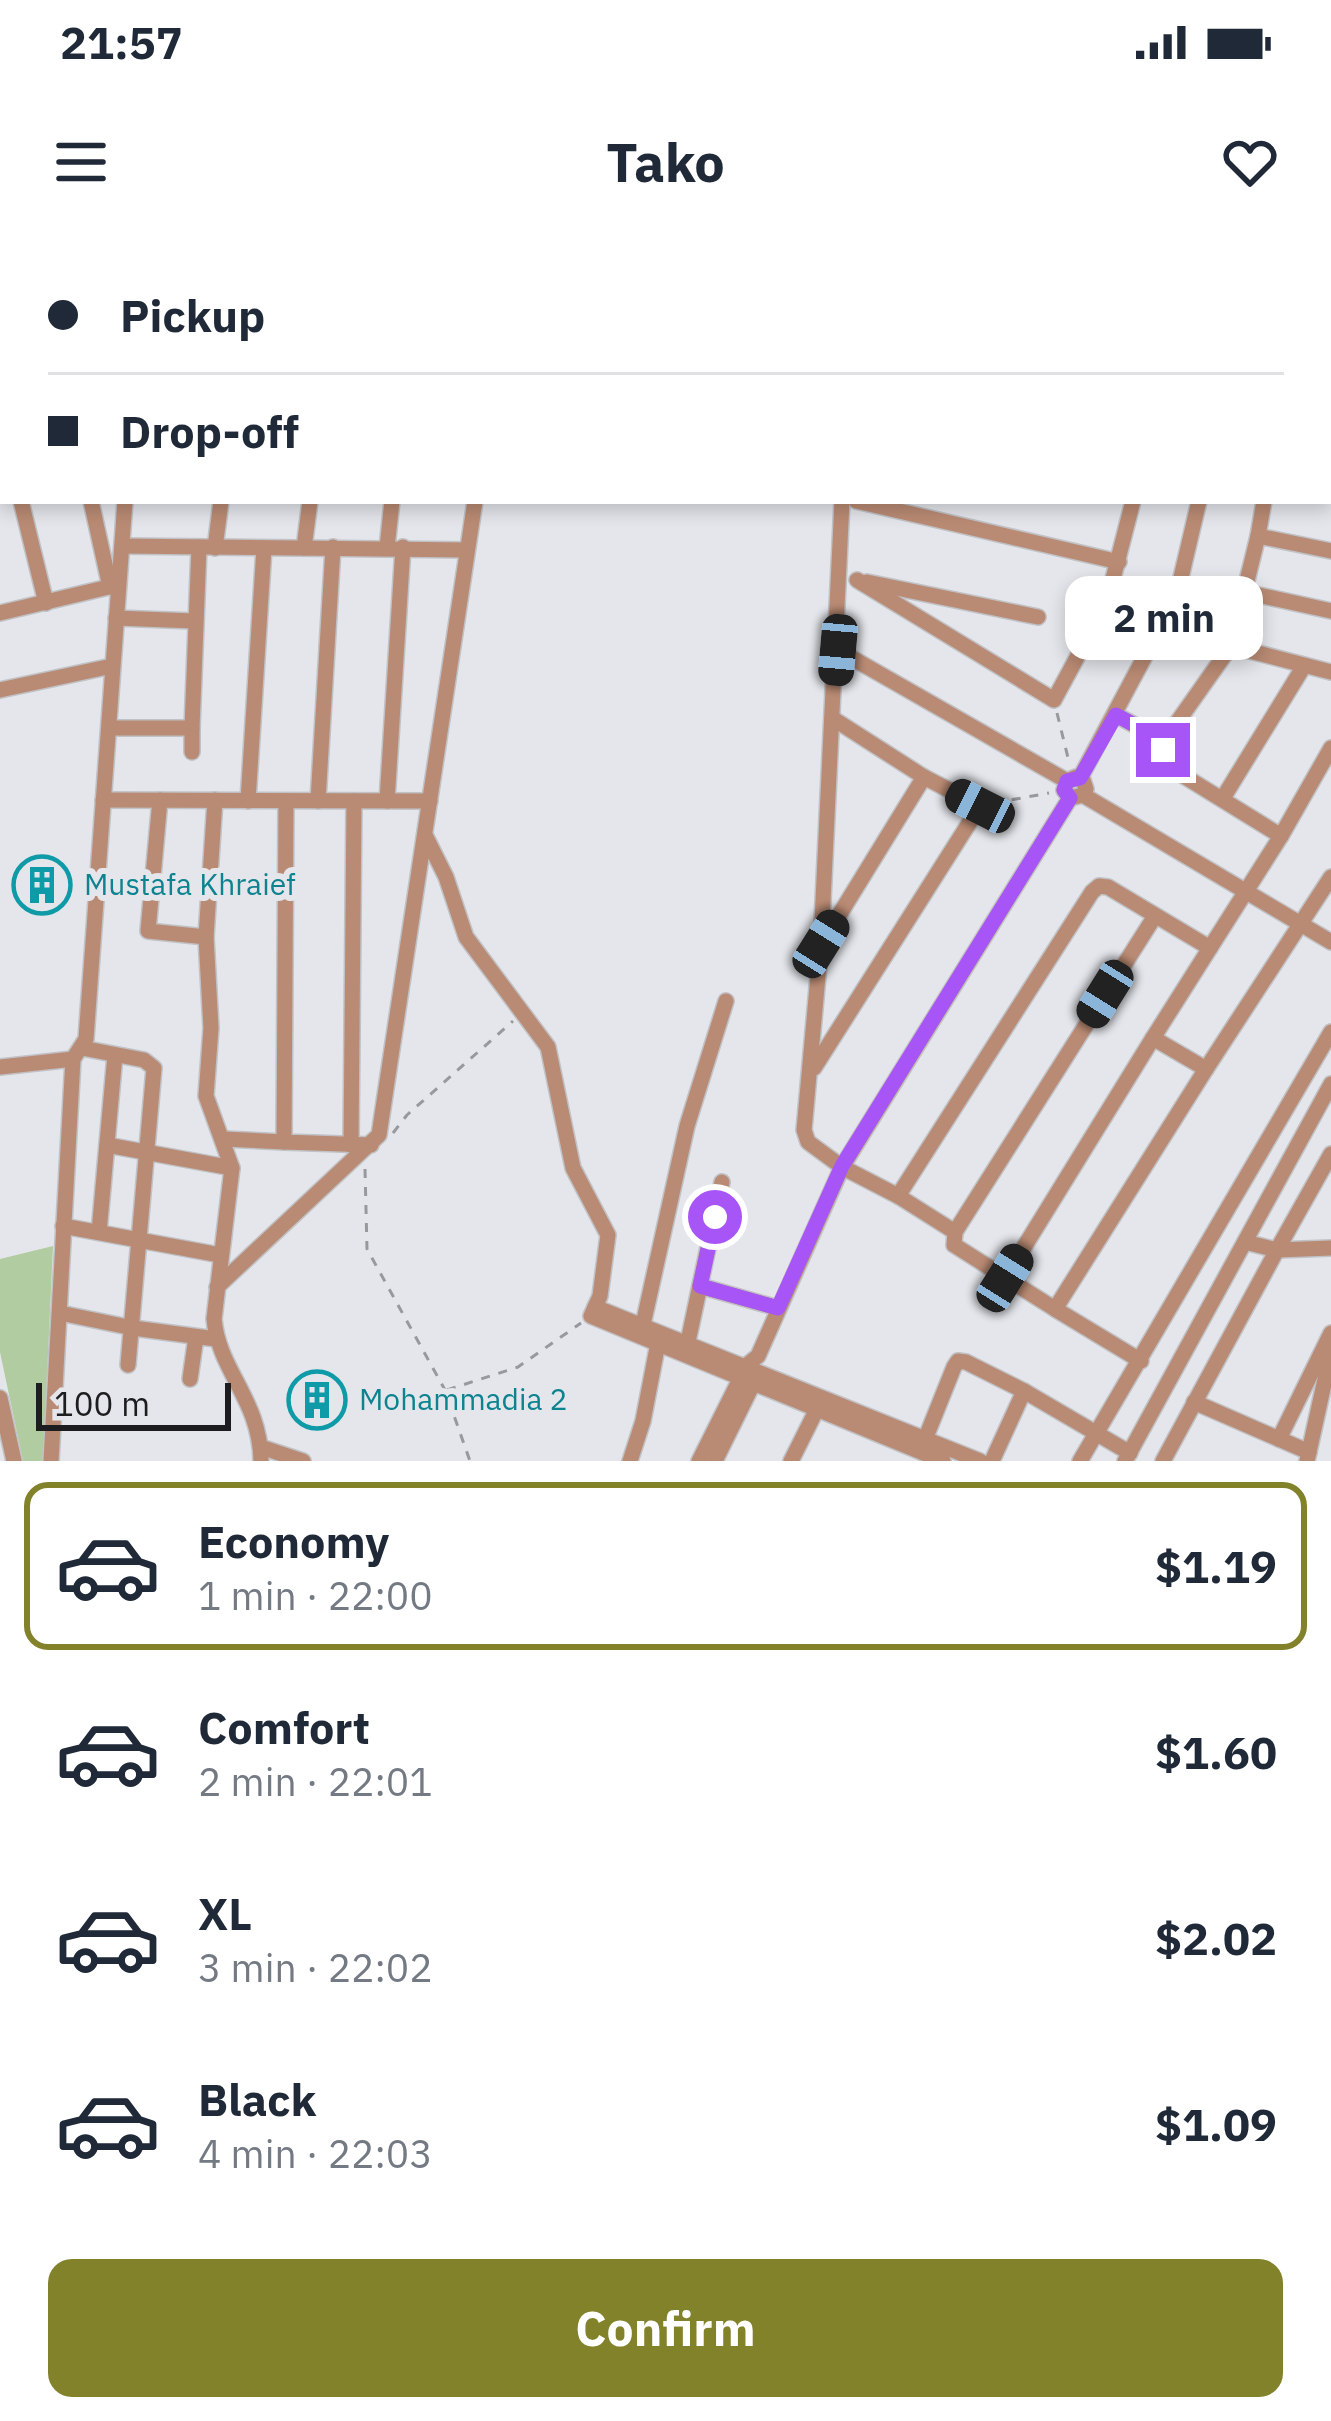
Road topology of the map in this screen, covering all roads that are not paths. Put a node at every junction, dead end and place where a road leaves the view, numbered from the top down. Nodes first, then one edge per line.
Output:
1 (22, 504) edge
2 (92, 504) edge
3 (125, 504) edge
4 (220, 504) edge
5 (310, 504) edge
6 (392, 504) edge
7 (475, 504) edge
8 (842, 504) edge
9 (869, 504) edge
10 (1129, 504) edge
11 (1197, 504) edge
12 (1263, 504) edge
13 (1258, 536) junction
14 (122, 546) junction
15 (333, 547) junction
16 (207, 548) junction
17 (264, 548) junction
18 (304, 548) junction
19 (395, 548) junction
20 (467, 550) junction
21 (1331, 550) edge
22 (1119, 562) junction
23 (849, 576) junction
24 (114, 586) junction
25 (1245, 592) junction
26 (46, 604) junction
27 (1331, 610) edge
28 (0, 613) edge
29 (1038, 617) dead end
30 (116, 618) junction
31 (194, 621) junction
32 (1231, 646) junction
33 (838, 650) junction
34 (112, 666) junction
35 (1304, 666) junction
36 (1331, 672) edge
37 (0, 690) edge
38 (1116, 715) junction
39 (832, 718) junction
40 (109, 728) junction
41 (192, 728) junction
42 (1164, 741) junction
43 (1331, 748) edge
44 (192, 752) dead end
45 (924, 777) junction
46 (1073, 787) junction
47 (1223, 798) junction
48 (103, 800) junction
49 (160, 800) junction
50 (214, 800) junction
51 (248, 801) junction
52 (286, 801) junction
53 (318, 801) junction
54 (354, 801) junction
55 (430, 801) junction
56 (386, 802) junction
57 (1281, 836) junction
58 (426, 837) junction
59 (1331, 877) edge
60 (1246, 891) junction
61 (1155, 916) junction
62 (1302, 925) junction
63 (206, 937) junction
64 (1331, 941) edge
65 (821, 944) junction
66 (1210, 948) junction
67 (726, 1001) dead end
68 (1331, 1032) edge
69 (1153, 1038) junction
70 (78, 1054) junction
71 (115, 1055) junction
72 (0, 1067) edge
73 (1206, 1069) junction
74 (811, 1073) junction
75 (1331, 1084) edge
76 (224, 1139) junction
77 (284, 1142) junction
78 (107, 1145) junction
79 (351, 1145) junction
80 (376, 1150) junction
81 (148, 1152) junction
82 (1330, 1156) edge
83 (842, 1166) junction
84 (232, 1168) junction
85 (722, 1182) dead end
86 (898, 1196) junction
87 (63, 1226) junction
88 (99, 1232) junction
89 (955, 1232) junction
90 (138, 1240) junction
91 (1245, 1241) junction
92 (1331, 1248) edge
93 (1277, 1250) junction
94 (220, 1255) junction
95 (1005, 1278) junction
96 (700, 1286) junction
97 (217, 1287) junction
98 (778, 1308) junction
99 (1055, 1309) junction
100 (60, 1312) junction
101 (133, 1328) junction
102 (641, 1330) junction
103 (1331, 1333) edge
104 (196, 1337) junction
105 (216, 1339) junction
106 (658, 1342) junction
107 (687, 1348) junction
108 (1331, 1352) edge
109 (1141, 1361) junction
110 (128, 1365) dead end
111 (752, 1370) junction
112 (190, 1379) dead end
113 (1024, 1391) junction
114 (0, 1398) edge
115 (821, 1401) junction
116 (1194, 1402) junction
117 (1097, 1432) junction
118 (1279, 1439) junction
119 (922, 1446) junction
120 (261, 1454) edge
121 (1308, 1456) edge
122 (1128, 1457) edge
123 (14, 1461) edge
124 (51, 1461) edge
125 (303, 1461) edge
126 (630, 1461) edge
127 (700, 1461) edge
128 (715, 1461) edge
129 (791, 1461) edge
130 (944, 1461) edge
131 (980, 1461) edge
132 (992, 1461) edge
133 (1080, 1461) edge
134 (1162, 1461) edge

1 - 26 street
2 - 24 street
3 - 14 street
4 - 16 street
5 - 18 street
6 - 19 street
7 - 20 street
8 - 23 street
9 - 22 street
10 - 22 street
11 - 38 street
12 - 13 street
13 - 21 street
13 - 25 street
14 - 16 street
14 - 24 street
15 - 18 street
15 - 19 street
15 - 53 street
16 - 17 street
16 - 31 street
17 - 18 street
17 - 51 street
19 - 20 street
19 - 56 street
20 - 55 street
22 - 23 street
23 - 29 street
23 - 33 street
24 - 26 street
24 - 30 street
25 - 27 street
25 - 32 street
26 - 28 street
30 - 31 street
30 - 34 street
31 - 41 street
32 - 35 street
32 - 42 street
33 - 39 street
33 - 46 street
34 - 37 street
34 - 40 street
35 - 36 street
35 - 47 street
38 - 42 street
38 - 46 street
39 - 45 street
39 - 65 street
40 - 41 street
40 - 48 street
41 - 44 street
42 - 47 street
43 - 57 street
45 - 65 street
45 - 74 street
46 - 60 street
46 - 83 street
47 - 57 street
48 - 49 street
48 - 70 street
49 - 50 street
49 - 63 street
50 - 51 street
50 - 63 street
51 - 52 street
52 - 53 street
52 - 77 street
53 - 54 street
54 - 56 street
54 - 79 street
55 - 56 street
55 - 58 street
57 - 60 street
58 - 80 street
58 - 102 street
59 - 62 street
60 - 62 street
60 - 66 street
61 - 66 street
61 - 86 street
61 - 89 street
62 - 64 street
62 - 73 street
63 - 76 street
65 - 74 street
66 - 69 street
67 - 102 street
68 - 109 street
69 - 73 street
69 - 95 street
70 - 71 street
70 - 72 street
70 - 87 street
71 - 78 street
71 - 81 street
73 - 99 street
74 - 83 street
75 - 91 street
76 - 77 street
76 - 84 street
77 - 79 street
78 - 81 street
78 - 88 street
79 - 80 street
80 - 97 street
81 - 84 street
81 - 90 street
82 - 93 street
83 - 86 street
83 - 98 street
84 - 94 street
85 - 96 street
86 - 89 street
87 - 88 street
87 - 100 street
88 - 90 street
89 - 95 street
90 - 94 street
90 - 101 street
91 - 93 street
91 - 122 street
92 - 93 street
93 - 116 street
94 - 97 street
95 - 99 street
96 - 98 street
96 - 107 street
97 - 105 street
98 - 111 street
99 - 109 street
100 - 101 street
100 - 124 street
101 - 104 street
101 - 110 street
102 - 106 street
102 - 107 street
103 - 118 street
104 - 105 street
104 - 112 street
105 - 120 street
106 - 107 street
106 - 126 street
107 - 111 street
108 - 121 street
109 - 117 street
111 - 115 street
111 - 127 street
111 - 128 street
113 - 117 street
113 - 119 street
113 - 132 street
114 - 123 street
115 - 119 street
115 - 129 street
116 - 118 street
116 - 134 street
117 - 122 street
117 - 133 street
118 - 121 street
119 - 130 street
119 - 131 street
120 - 125 street

